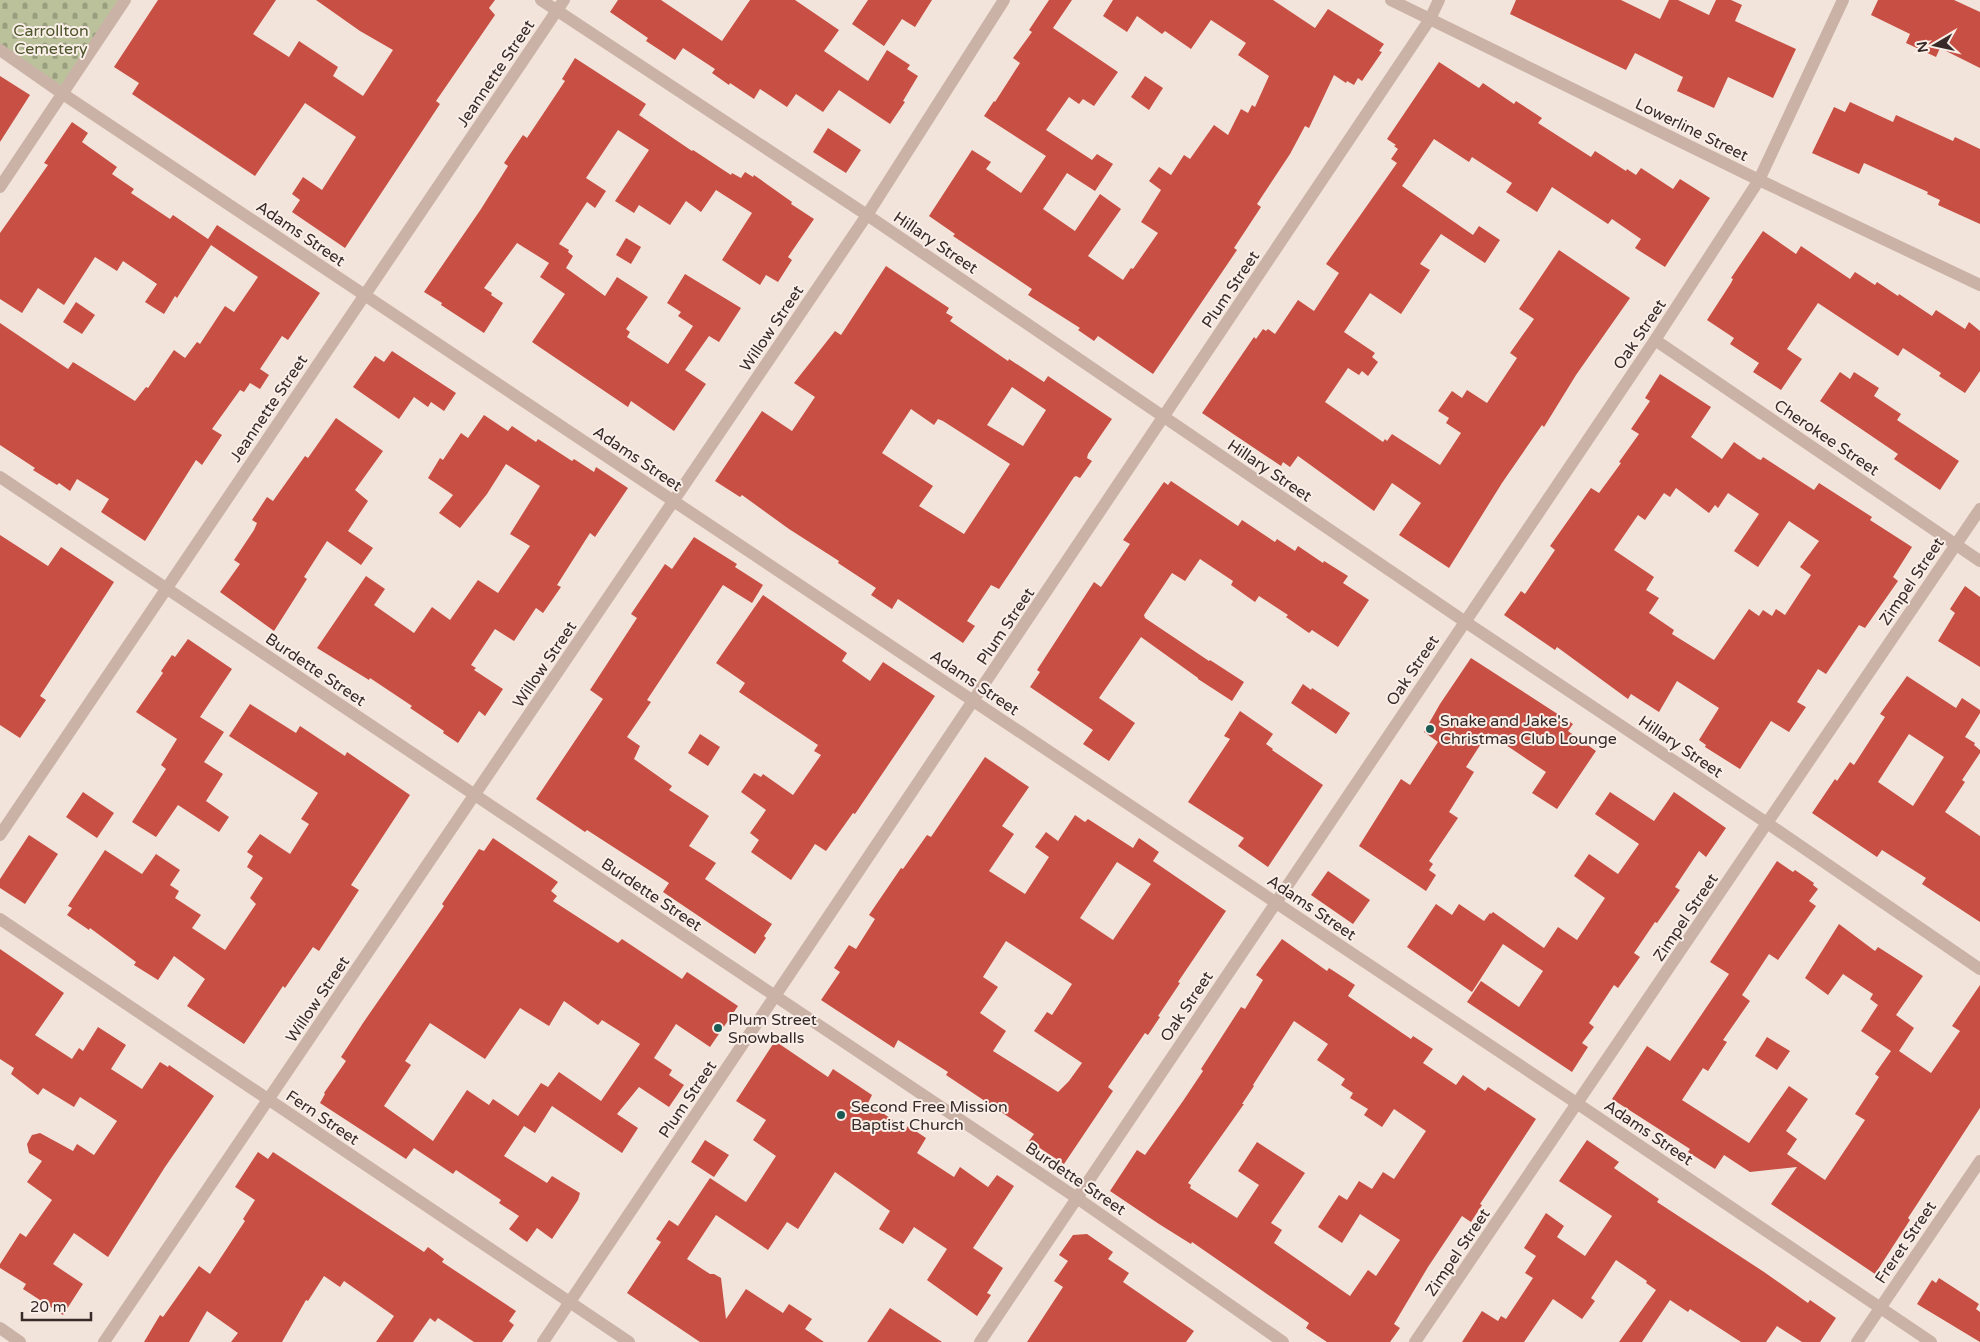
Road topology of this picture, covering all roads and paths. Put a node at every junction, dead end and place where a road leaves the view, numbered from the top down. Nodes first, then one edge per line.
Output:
1 (125, 0) edge
2 (541, 0) edge
3 (1004, 0) edge
4 (1391, 0) edge
5 (1439, 0) edge
6 (1844, 0) edge
7 (560, 5) edge
8 (1430, 19) junction
9 (0, 50) edge
10 (63, 94) junction
11 (1759, 180) junction
12 (0, 187) edge
13 (867, 215) junction
14 (1980, 285) edge
15 (364, 295) junction
16 (1655, 340) junction
17 (1164, 418) junction
18 (0, 477) edge
19 (674, 501) junction
20 (1980, 509) edge
21 (1956, 544) junction
22 (1980, 561) edge
23 (166, 588) junction
24 (1464, 621) junction
25 (974, 701) junction
26 (474, 795) junction
27 (1767, 823) junction
28 (0, 835) edge
29 (1275, 902) junction
30 (0, 919) edge
31 (1980, 969) edge
32 (776, 996) junction
33 (268, 1099) junction
34 (1578, 1104) junction
35 (1980, 1161) edge
36 (1077, 1198) junction
37 (570, 1302) junction
38 (1880, 1308) junction
39 (0, 1328) edge
40 (20, 1342) edge
41 (104, 1342) edge
42 (543, 1342) edge
43 (629, 1342) edge
44 (980, 1342) edge
45 (1284, 1342) edge
46 (1415, 1342) edge
47 (1857, 1342) edge
48 (1931, 1342) edge

1 - 10 street
2 - 7 street, Hillary Street
3 - 13 street, Willow Street
4 - 8 street, Lowerline Street
5 - 8 street, Plum Street
6 - 11 street, Oak Street
7 - 13 street, Hillary Street
7 - 15 street, Jeannette Street
8 - 11 street, Lowerline Street
8 - 17 street, Plum Street
9 - 10 street, Adams Street
10 - 12 street
10 - 15 street, Adams Street
11 - 14 street, Lowerline Street
11 - 16 street, Oak Street
13 - 17 street, Hillary Street
13 - 19 street, Willow Street
15 - 19 street, Adams Street
15 - 23 street, Jeannette Street
16 - 21 street, Cherokee Street
16 - 24 street, Oak Street
17 - 24 street, Hillary Street
17 - 25 street, Plum Street
18 - 23 street, Burdette Street
19 - 25 street, Adams Street
19 - 26 street, Willow Street
20 - 21 street, Zimpel Street
21 - 22 street, Cherokee Street
21 - 27 street, Zimpel Street
23 - 26 street, Burdette Street
23 - 28 street, Jeannette Street
24 - 27 street, Hillary Street
24 - 29 street, Oak Street
25 - 29 street, Adams Street
25 - 32 street, Plum Street
26 - 32 street, Burdette Street
26 - 33 street, Willow Street
27 - 31 street, Hillary Street
27 - 34 street, Zimpel Street
29 - 34 street, Adams Street
29 - 36 street, Oak Street
30 - 33 street, Fern Street
32 - 36 street, Burdette Street
32 - 37 street, Plum Street
33 - 37 street, Fern Street
33 - 41 street, Willow Street
34 - 38 street, Adams Street
34 - 46 street, Zimpel Street
35 - 38 street, Freret Street
36 - 44 street, Oak Street
36 - 45 street, Burdette Street
37 - 42 street, Plum Street
37 - 43 street, Fern Street
38 - 47 street, Freret Street
38 - 48 street, Adams Street
39 - 40 street

